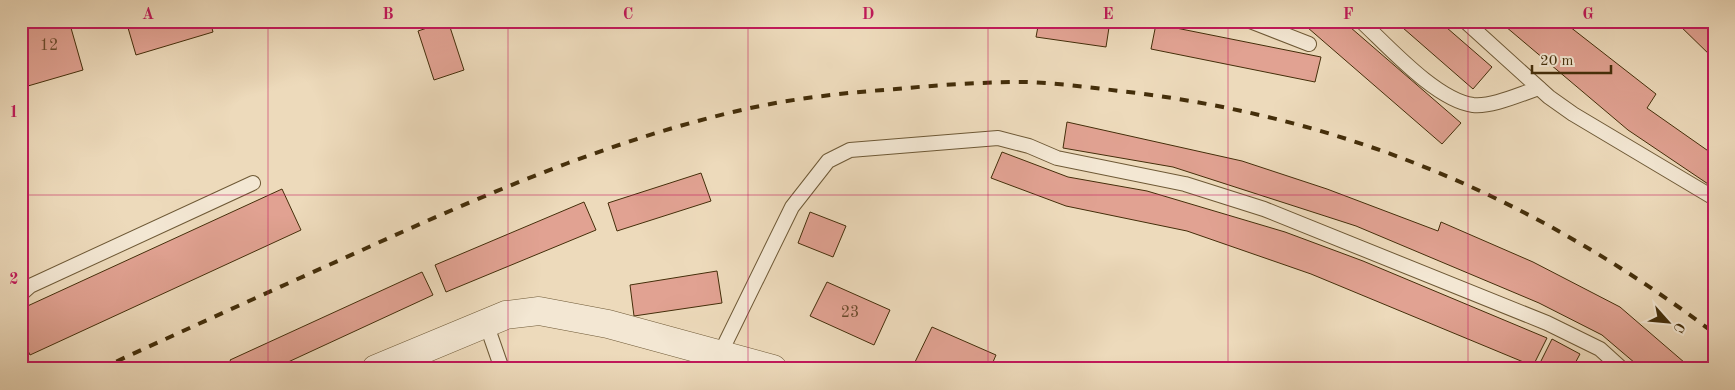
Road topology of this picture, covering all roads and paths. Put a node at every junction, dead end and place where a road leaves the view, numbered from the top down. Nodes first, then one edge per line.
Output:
1 (1250, 21) edge
2 (1360, 21) edge
3 (1465, 21) edge
4 (1309, 44) dead end
5 (1539, 88) junction
6 (253, 183) dead end
7 (1714, 198) edge
8 (21, 294) edge
9 (486, 323) junction
10 (718, 361) edge
11 (376, 369) edge
12 (502, 369) edge
13 (773, 369) edge
14 (1622, 369) edge

1 - 4 lane
2 - 5 lane
3 - 5 lane
5 - 7 lane
6 - 8 lane
9 - 10 street
9 - 11 street
9 - 12 lane
10 - 13 street
10 - 14 lane

